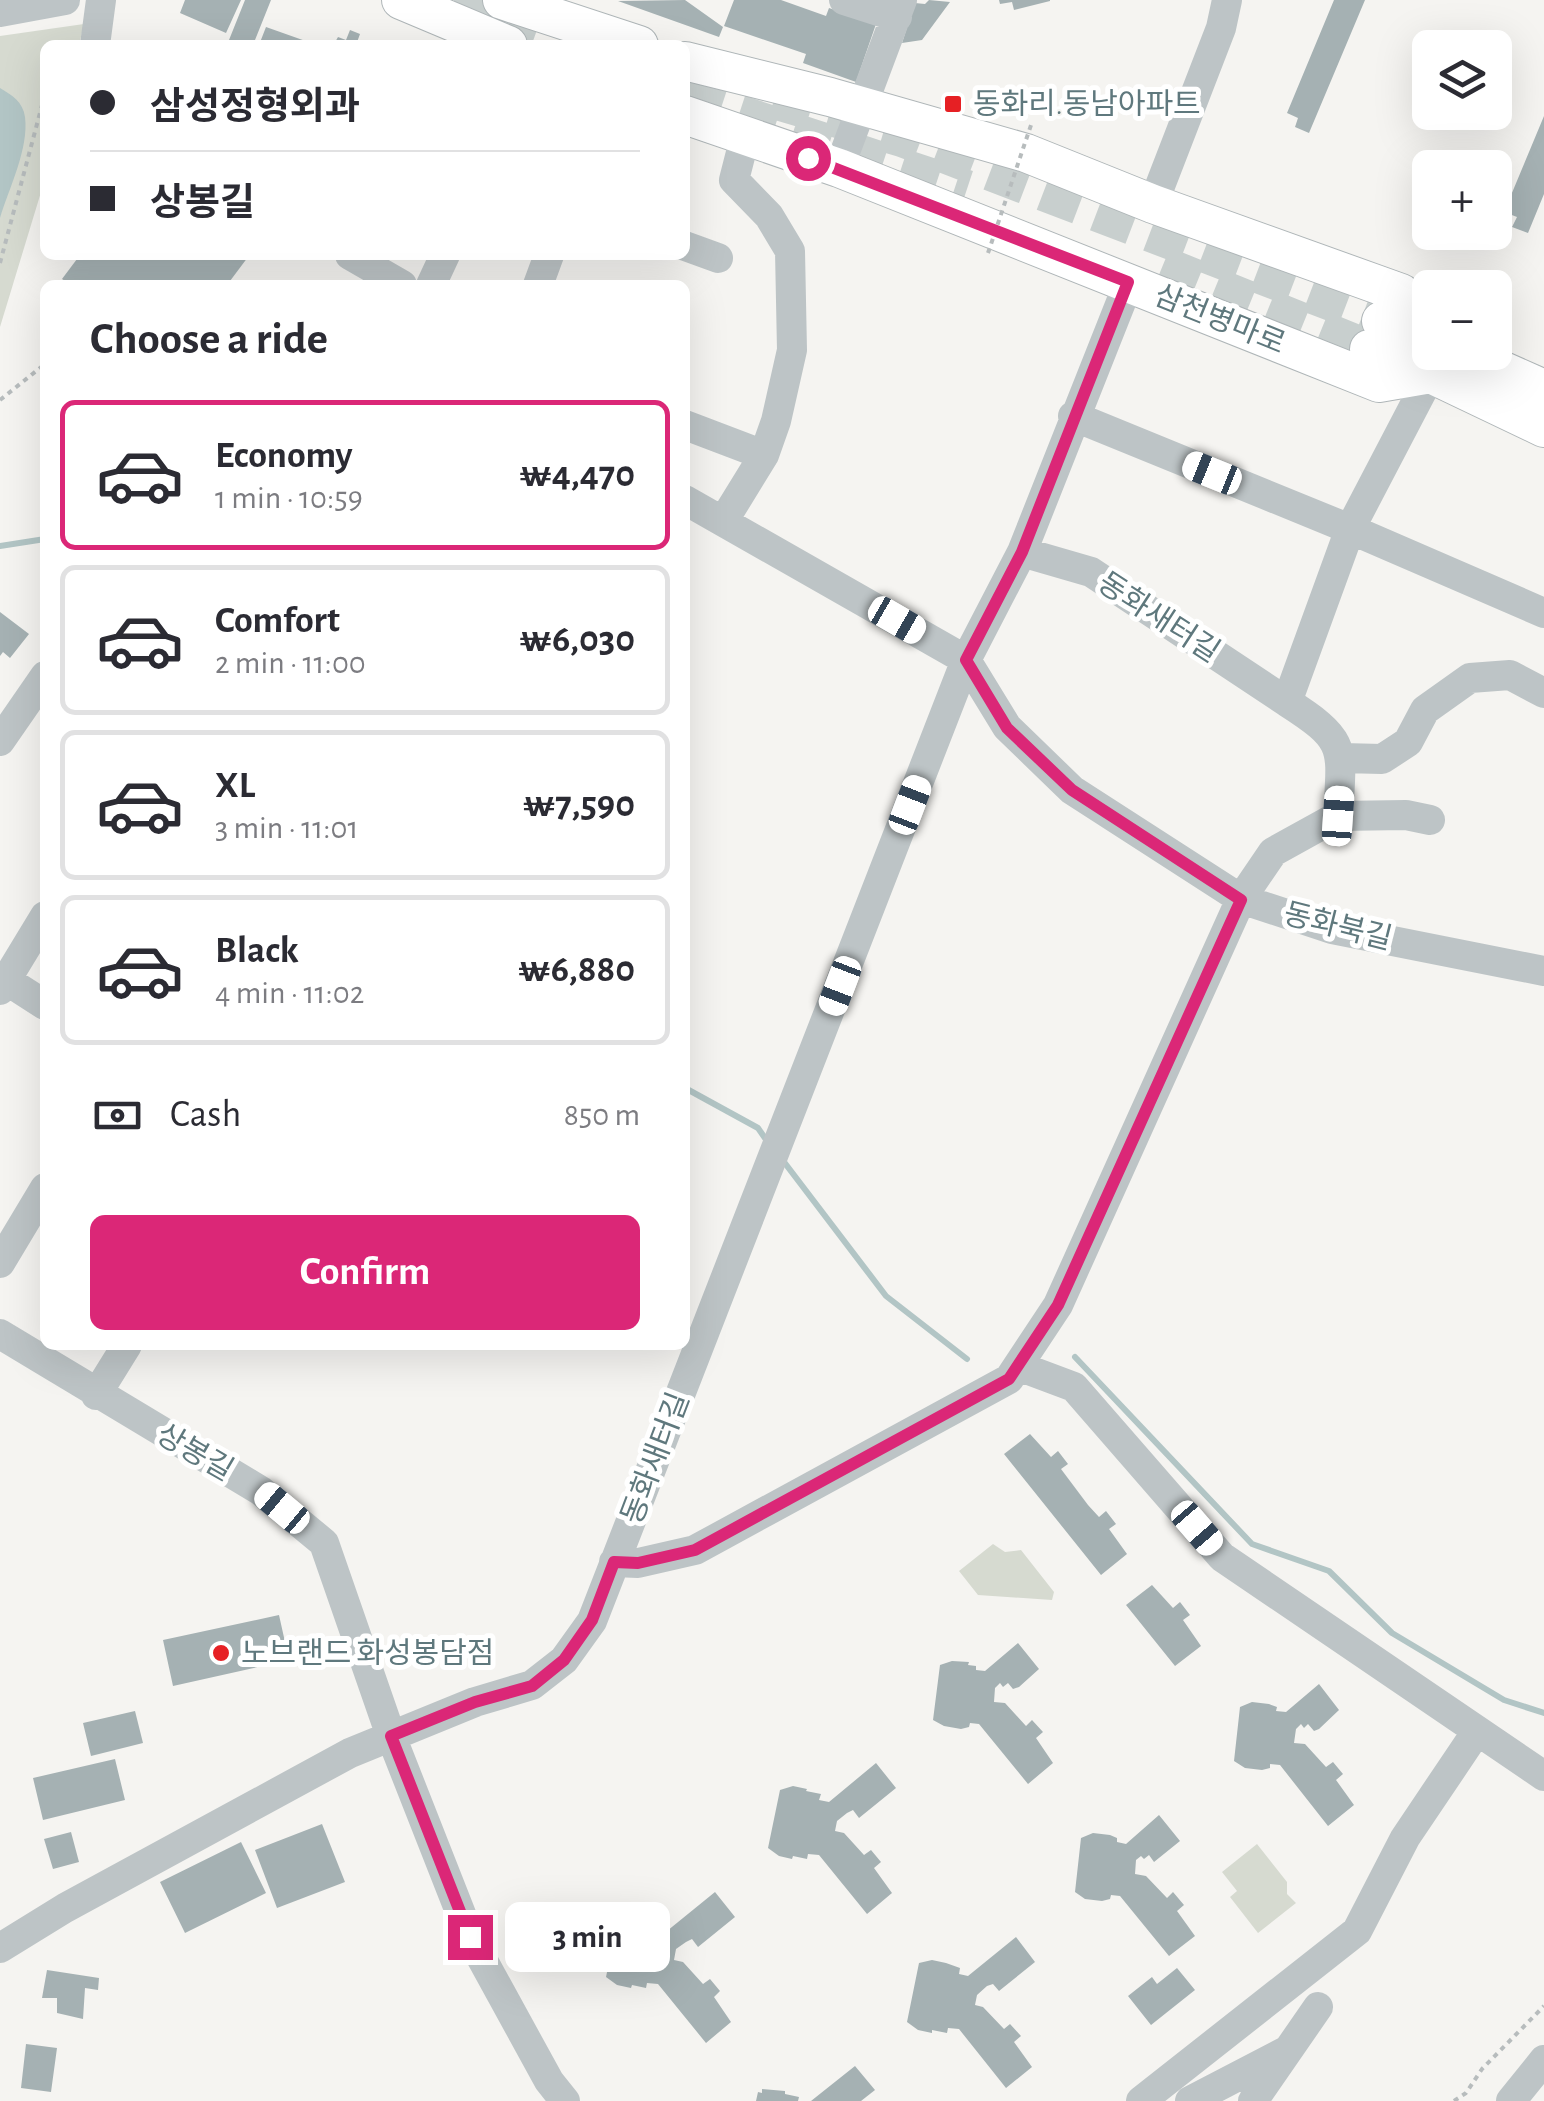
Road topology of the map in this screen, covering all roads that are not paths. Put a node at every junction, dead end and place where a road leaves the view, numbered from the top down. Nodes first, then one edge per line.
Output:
1 (65, 0) edge
2 (101, 0) edge
3 (401, 0) edge
4 (844, 0) edge
5 (1227, 0) edge
6 (900, 8) edge
7 (0, 12) edge
8 (518, 13) tunnel mouth
9 (96, 40) edge
10 (496, 40) edge
11 (620, 40) edge
12 (690, 63) edge
13 (861, 108) junction
14 (690, 116) edge
15 (745, 136) junction
16 (839, 168) junction
17 (1153, 204) junction
18 (690, 248) edge
19 (718, 258) dead end
20 (360, 260) edge
21 (398, 280) edge
22 (1128, 282) junction
23 (1412, 306) edge
24 (1375, 335) tunnel mouth
25 (1412, 347) edge
26 (1412, 369) edge
27 (1434, 370) edge
28 (1461, 370) edge
29 (1483, 370) edge
30 (1544, 390) edge
31 (1073, 416) junction
32 (690, 427) edge
33 (1544, 428) edge
34 (764, 455) junction
35 (690, 503) edge
36 (724, 520) junction
37 (1350, 529) junction
38 (1022, 552) junction
39 (1544, 613) edge
40 (966, 660) junction
41 (40, 683) edge
42 (1544, 693) edge
43 (1288, 702) junction
44 (1, 737) edge
45 (1342, 758) junction
46 (1338, 816) junction
47 (1430, 820) dead end
48 (1241, 900) junction
49 (40, 924) edge
50 (1544, 971) edge
51 (3, 985) edge
52 (40, 1002) edge
53 (40, 1196) edge
54 (0, 1263) edge
55 (0, 1334) edge
56 (124, 1350) edge
57 (1018, 1366) junction
58 (96, 1394) junction
59 (614, 1562) junction
60 (1477, 1732) junction
61 (391, 1736) junction
62 (1533, 1769) edge
63 (0, 1948) edge
64 (1318, 2007) dead end
65 (1290, 2048) junction
66 (1544, 2060) edge
67 (565, 2101) edge
68 (1141, 2101) edge
69 (1190, 2101) edge
70 (1253, 2101) edge
71 (1510, 2101) edge

1 - 7 street
2 - 9 street
3 - 10 main road
4 - 6 street
5 - 17 street
6 - 13 street
8 - 11 main road
12 - 13 main road
13 - 16 street
13 - 17 main road
14 - 15 main road, 삼천병마로
15 - 16 main road, 삼천병마로
15 - 34 street
16 - 22 main road, 삼천병마로
17 - 23 main road
18 - 19 street
20 - 21 street
22 - 26 main road, 삼천병마로
22 - 31 street, 동화새터길
24 - 25 main road
27 - 37 street
28 - 33 main road
29 - 30 main road
31 - 37 street
31 - 38 street, 동화새터길
32 - 34 street
34 - 36 street
35 - 36 street, 동화북길
36 - 40 street, 동화북길
37 - 39 street
37 - 43 street
38 - 40 street, 동화새터길
38 - 43 street, 동화새터길
40 - 48 street, 동화북길
40 - 59 street, 동화새터길
41 - 44 street
42 - 45 street
43 - 45 street, 동화새터길
45 - 46 street
46 - 47 street
46 - 48 street
48 - 50 street, 동화북길
48 - 57 street
49 - 51 street
51 - 52 street
53 - 54 street
55 - 58 street, 상봉길
56 - 58 street
57 - 59 street
57 - 60 street
58 - 61 street, 상봉길
59 - 61 street, 동화새터길
60 - 62 street
60 - 68 street
61 - 63 street, 동화새터길
61 - 67 street, 상봉길
64 - 65 street
65 - 69 street
65 - 70 street
66 - 71 street

